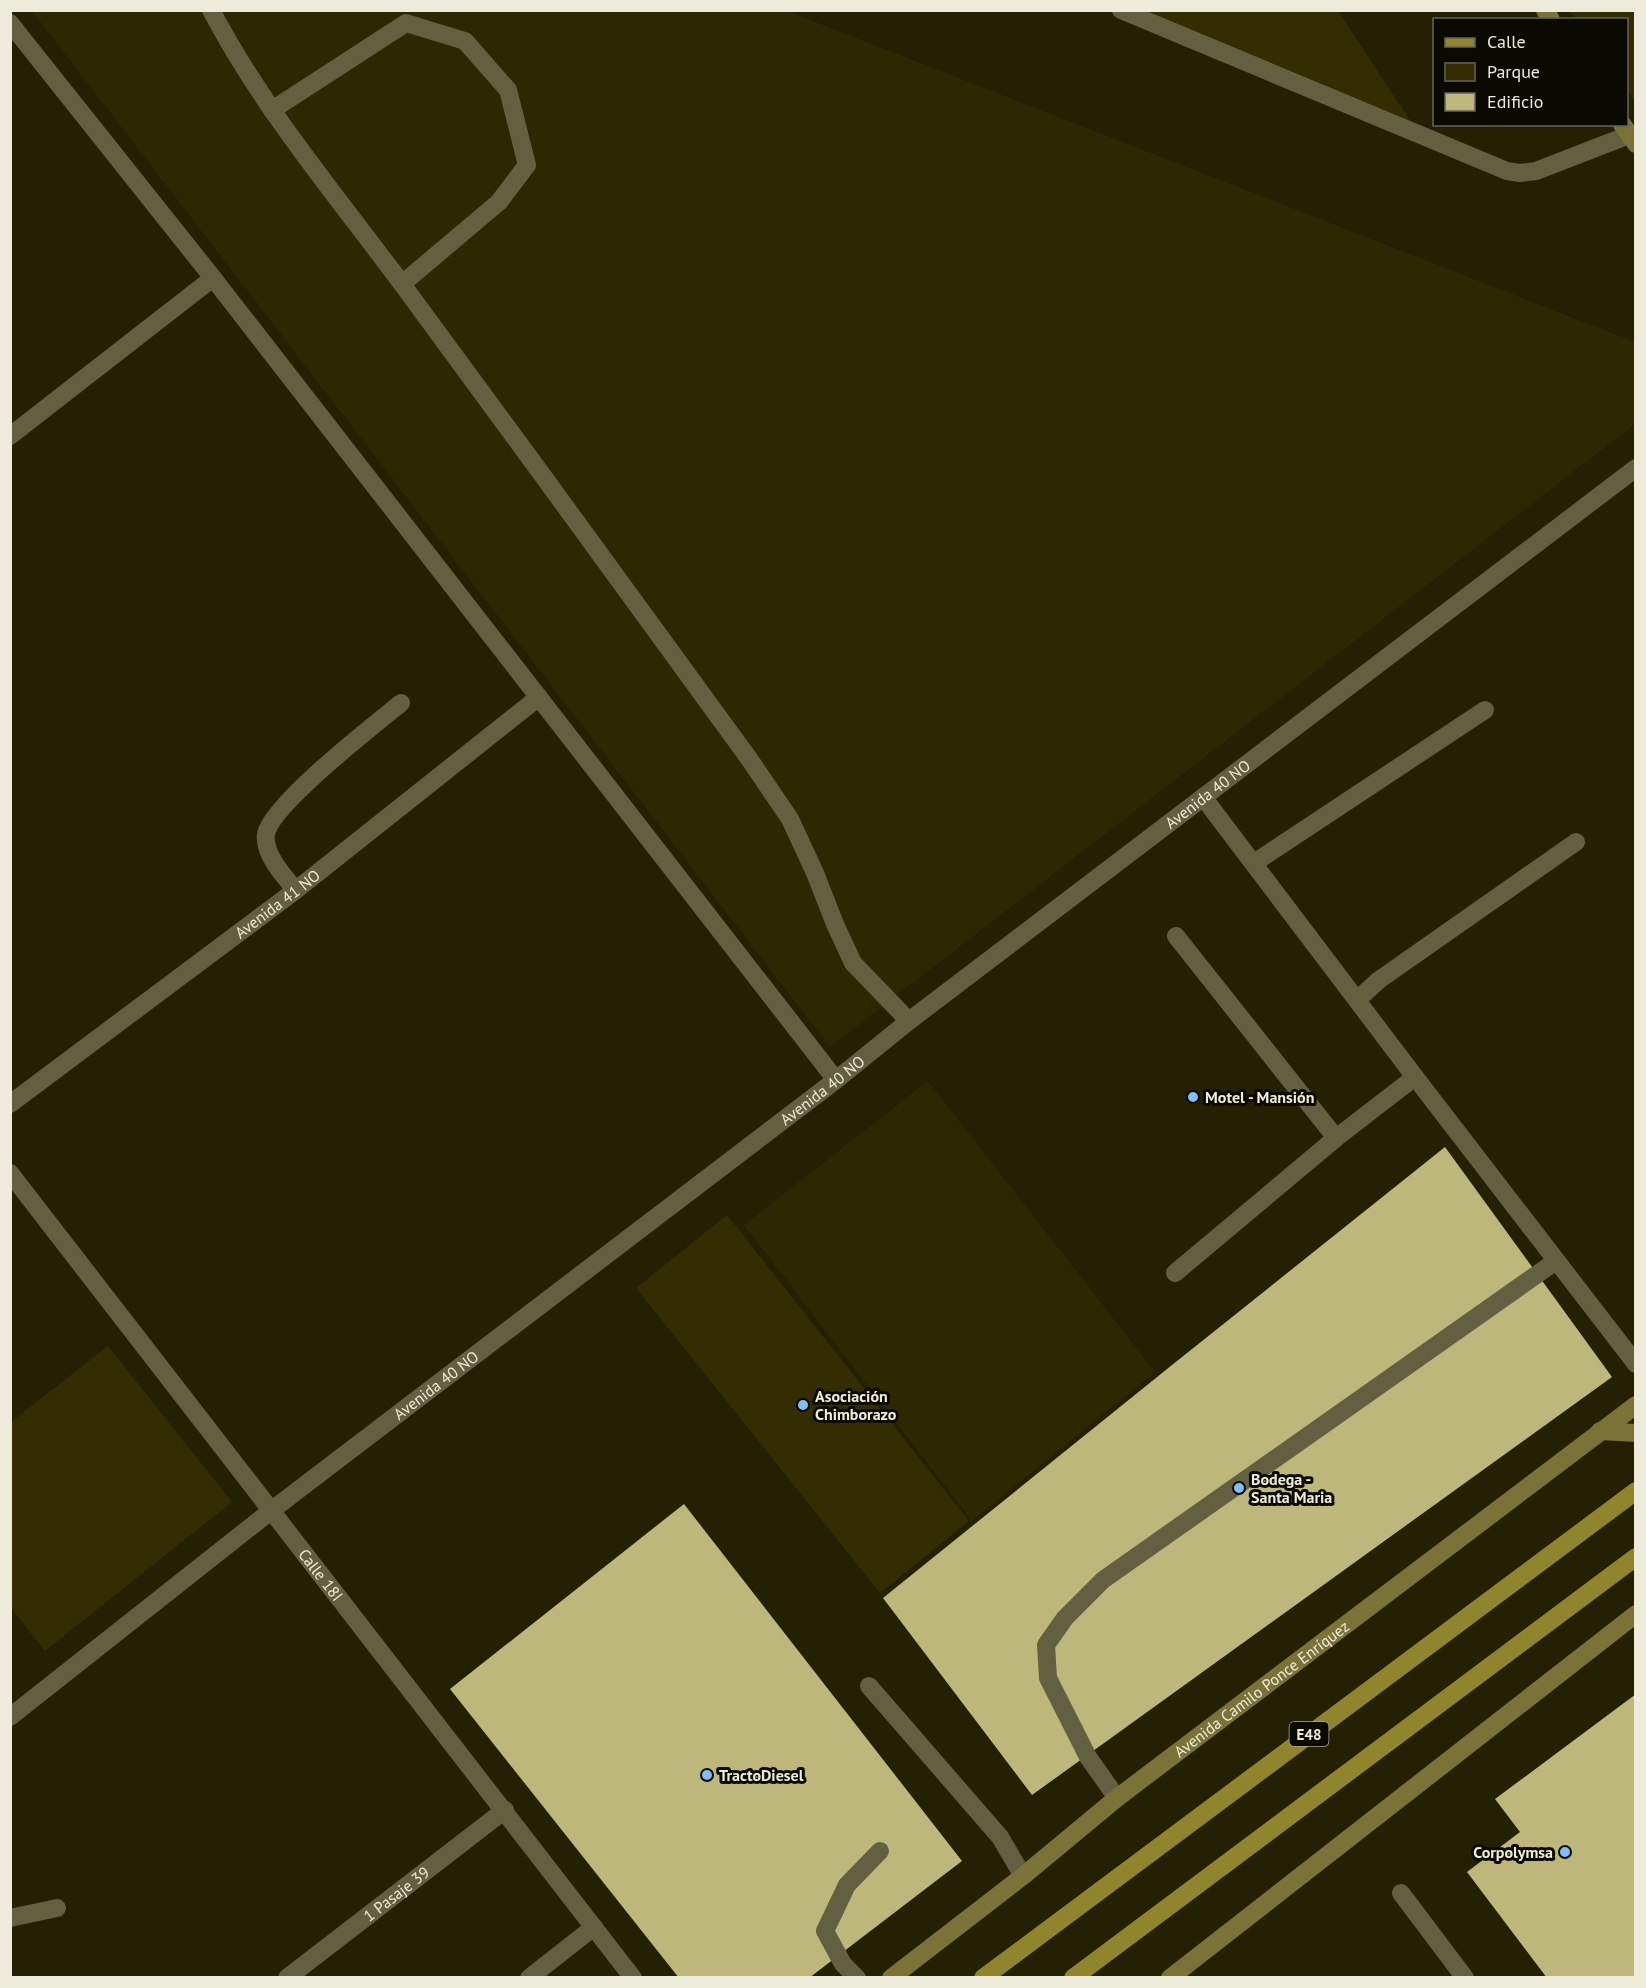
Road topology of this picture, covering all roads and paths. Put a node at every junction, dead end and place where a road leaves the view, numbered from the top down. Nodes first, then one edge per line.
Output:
1 (211, 10) edge
2 (1121, 10) edge
3 (10, 23) edge
4 (272, 110) junction
5 (1629, 135) edge
6 (213, 278) junction
7 (402, 284) junction
8 (10, 436) edge
9 (1635, 468) edge
10 (539, 697) junction
11 (401, 703) dead end
12 (1485, 710) dead end
13 (1203, 797) junction
14 (1576, 842) dead end
15 (1254, 863) junction
16 (296, 890) junction
17 (1176, 936) dead end
18 (1357, 1000) junction
19 (909, 1021) junction
20 (1415, 1077) junction
21 (836, 1080) junction
22 (10, 1104) edge
23 (1336, 1138) junction
24 (10, 1173) edge
25 (1556, 1261) junction
26 (1175, 1273) dead end
27 (1635, 1364) edge
28 (1635, 1405) edge
29 (1600, 1431) junction
30 (1635, 1433) edge
31 (1635, 1491) edge
32 (273, 1510) junction
33 (1635, 1557) edge
34 (1635, 1614) edge
35 (869, 1686) dead end
36 (10, 1717) edge
37 (1117, 1798) junction
38 (505, 1810) junction
39 (880, 1851) dead end
40 (1023, 1876) junction
41 (1401, 1893) dead end
42 (57, 1908) dead end
43 (10, 1918) edge
44 (594, 1928) junction
45 (287, 1977) edge
46 (529, 1977) edge
47 (633, 1977) edge
48 (857, 1977) edge
49 (891, 1977) edge
50 (983, 1977) edge
51 (1073, 1977) edge
52 (1170, 1977) edge
53 (1465, 1977) edge

1 - 4 street
2 - 5 street
3 - 6 street
4 - 7 street
4 - 7 street
6 - 8 street
6 - 10 street
7 - 19 street
9 - 13 street, Avenida 40 NO
10 - 16 street, Avenida 41 NO
10 - 21 street
11 - 16 street
12 - 15 street
13 - 15 street
13 - 19 street, Avenida 40 NO
14 - 18 street
15 - 18 street
16 - 22 street, Avenida 41 NO
17 - 23 street
18 - 20 street
19 - 21 street, Avenida 40 NO
20 - 23 street
20 - 25 street
21 - 32 street, Avenida 40 NO
23 - 26 street
24 - 32 street, Calle 18I
25 - 27 street
25 - 37 street
28 - 29 main road, Avenida Camilo Ponce Enríquez
29 - 30 main road
29 - 37 main road, Avenida Camilo Ponce Enríquez
31 - 50 main road, E48
32 - 36 street, Avenida 40 NO
32 - 38 street, Calle 18I
33 - 51 main road
34 - 52 main road
35 - 40 street
37 - 40 main road, Avenida Camilo Ponce Enríquez
38 - 44 street, Calle 18I
38 - 45 street, 1 Pasaje 39
39 - 48 street
40 - 49 main road, Avenida Camilo Ponce Enríquez
41 - 53 street
42 - 43 street
44 - 46 street
44 - 47 street, Calle 18I

